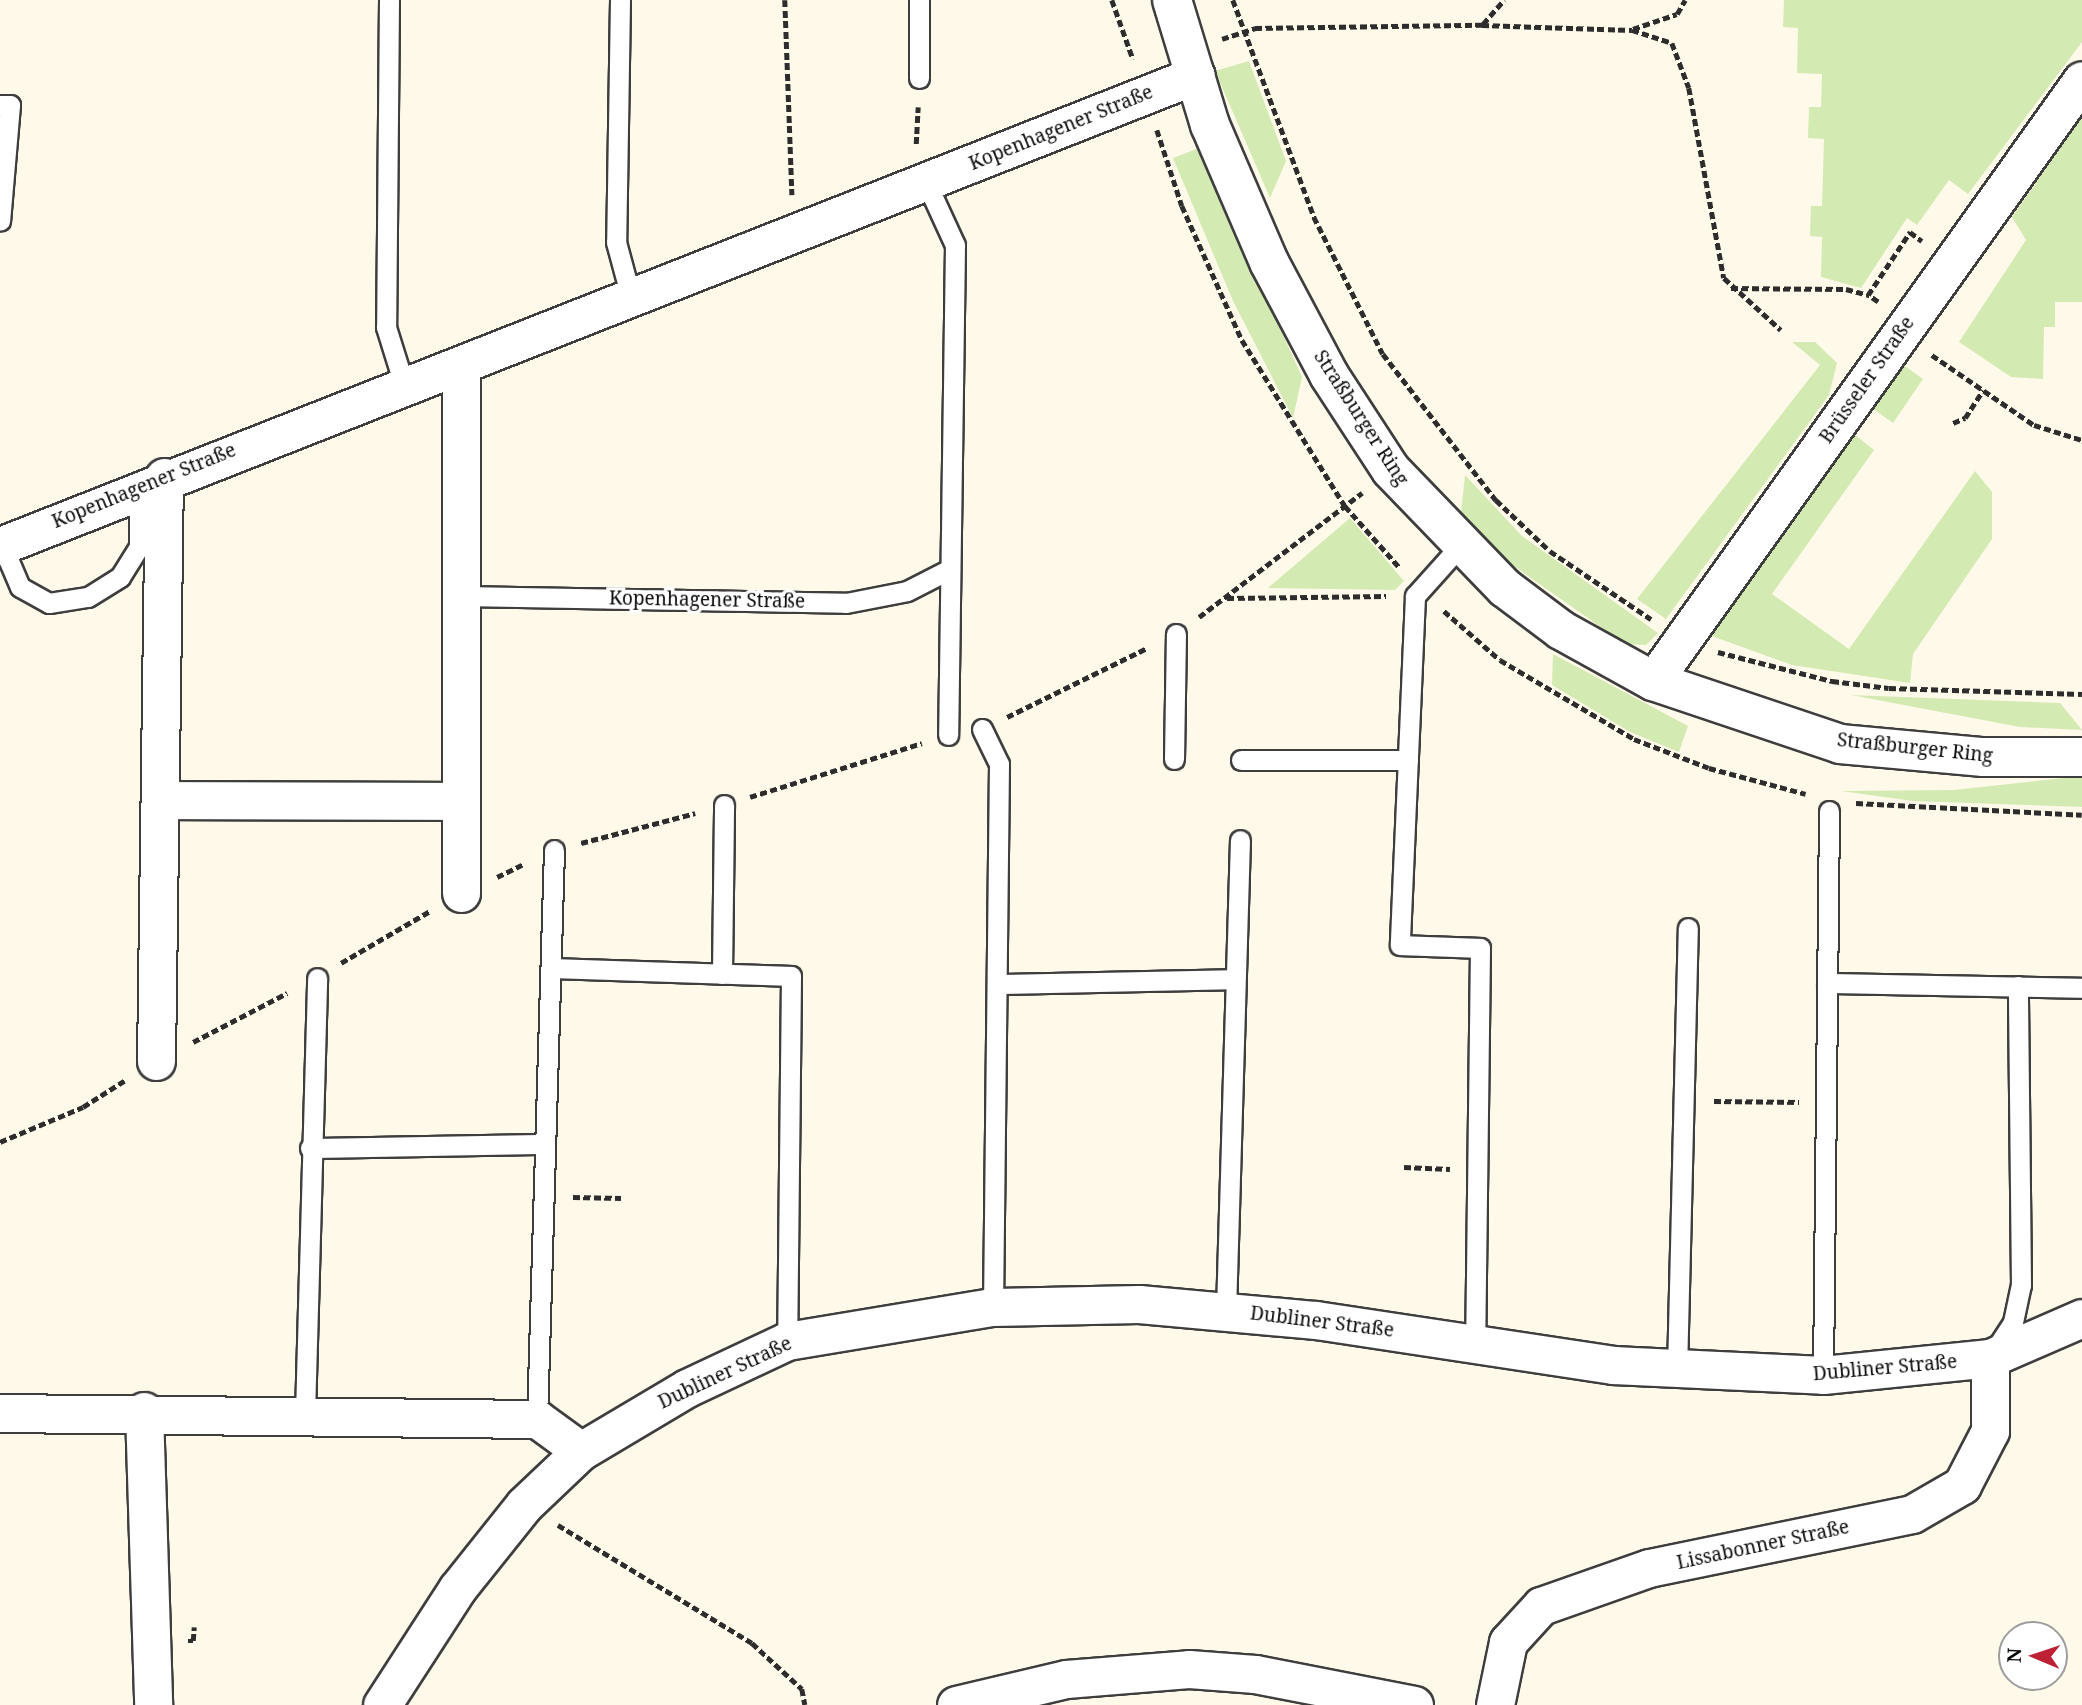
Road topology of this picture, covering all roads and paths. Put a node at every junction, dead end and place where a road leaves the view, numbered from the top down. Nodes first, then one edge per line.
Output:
1 (389, 0) edge
2 (620, 0) edge
3 (785, 0) edge
4 (919, 0) edge
5 (1172, 0) edge
6 (1233, 0) edge
7 (1504, 0) edge
8 (1685, 0) edge
9 (1482, 25) junction
10 (1632, 30) junction
11 (1244, 32) junction
12 (1192, 63) junction
13 (919, 78) joint
14 (2082, 80) edge
15 (0, 105) edge
16 (926, 182) junction
17 (0, 221) edge
18 (794, 232) junction
19 (1731, 288) junction
20 (630, 294) junction
21 (1868, 295) dead end
22 (1781, 330) dead end
23 (1900, 332) junction
24 (461, 369) junction
25 (405, 388) junction
26 (1983, 390) junction
27 (1953, 423) dead end
28 (2082, 440) edge
29 (152, 482) junction
30 (1, 544) edge
31 (1459, 547) junction
32 (946, 570) junction
33 (461, 596) junction
34 (1415, 596) junction
35 (1226, 598) dead end
36 (1176, 634) dead end
37 (1683, 638) junction
38 (1653, 681) junction
39 (2082, 694) edge
40 (982, 729) dead end
41 (948, 735) dead end
42 (2082, 757) edge
43 (1174, 759) dead end
44 (1241, 760) dead end
45 (1408, 760) junction
46 (160, 800) junction
47 (458, 801) junction
48 (724, 805) dead end
49 (1829, 811) dead end
50 (1240, 840) dead end
51 (554, 850) dead end
52 (461, 893) dead end
53 (1688, 929) dead end
54 (552, 968) junction
55 (722, 974) junction
56 (317, 978) dead end
57 (1234, 979) junction
58 (1827, 983) junction
59 (999, 984) junction
60 (2018, 986) junction
61 (2082, 988) edge
62 (156, 1061) dead end
63 (1685, 1101) junction
64 (1825, 1103) junction
65 (542, 1144) junction
66 (310, 1148) junction
67 (1404, 1167) dead end
68 (1443, 1169) dead end
69 (541, 1196) junction
70 (621, 1198) dead end
71 (993, 1307) junction
72 (1226, 1311) junction
73 (2082, 1318) edge
74 (787, 1341) junction
75 (1475, 1342) junction
76 (1990, 1358) junction
77 (1676, 1371) junction
78 (1823, 1375) junction
79 (144, 1410) junction
80 (0, 1413) edge
81 (305, 1414) junction
82 (537, 1419) junction
83 (581, 1451) junction
84 (524, 1505) junction
85 (153, 1705) edge
86 (382, 1705) edge
87 (804, 1705) edge
88 (956, 1705) edge
89 (1414, 1705) edge
90 (1495, 1705) edge

1 - 25 lane
2 - 20 lane
3 - 18 path
4 - 13 lane
5 - 12 street, Straßburger Ring
6 - 11 path
7 - 9 path
8 - 10 path
9 - 10 path
9 - 11 path
10 - 19 path
11 - 12 path
11 - 37 path
12 - 16 street, Kopenhagener Straße
12 - 31 street, Straßburger Ring
13 - 16 path
14 - 23 street, Brüsseler Straße
15 - 17 lane
16 - 18 street, Kopenhagener Straße
16 - 32 lane
18 - 20 street, Kopenhagener Straße
19 - 21 path
19 - 22 path
20 - 24 street, Kopenhagener Straße
23 - 26 path
23 - 37 street, Brüsseler Straße
24 - 25 street, Kopenhagener Straße
24 - 33 street
25 - 29 street, Kopenhagener Straße
26 - 27 path
26 - 28 path
29 - 30 street, Kopenhagener Straße
29 - 30 lane
29 - 46 street
31 - 34 lane
31 - 38 street, Straßburger Ring
32 - 33 lane, Kopenhagener Straße
32 - 41 lane
33 - 47 street
34 - 35 path
34 - 45 lane
36 - 43 lane
37 - 38 street, Brüsseler Straße
37 - 39 path
38 - 42 street, Straßburger Ring
40 - 59 lane
44 - 45 lane
45 - 75 lane
46 - 47 street
46 - 62 street
47 - 52 street
48 - 55 lane
49 - 58 lane
50 - 57 lane
51 - 54 lane
53 - 63 lane
54 - 55 lane
54 - 65 lane
55 - 74 lane
56 - 66 lane
57 - 59 lane
57 - 72 lane
58 - 60 lane
58 - 64 lane
59 - 71 lane
60 - 61 lane
60 - 76 lane
63 - 64 path
63 - 77 lane
64 - 78 lane
65 - 66 lane
65 - 69 lane
66 - 81 lane
67 - 68 path
69 - 70 path
69 - 82 lane
71 - 72 street, Dubliner Straße
71 - 74 street, Dubliner Straße
72 - 75 street, Dubliner Straße
73 - 76 street, Dubliner Straße
74 - 83 street, Dubliner Straße
75 - 77 street, Dubliner Straße
76 - 78 street, Dubliner Straße
76 - 90 street, Lissabonner Straße
77 - 78 street, Dubliner Straße
79 - 80 street
79 - 81 street
79 - 85 street
81 - 82 street
82 - 83 street
83 - 84 street, Dubliner Straße
84 - 86 street, Dubliner Straße
84 - 87 path
88 - 89 street

